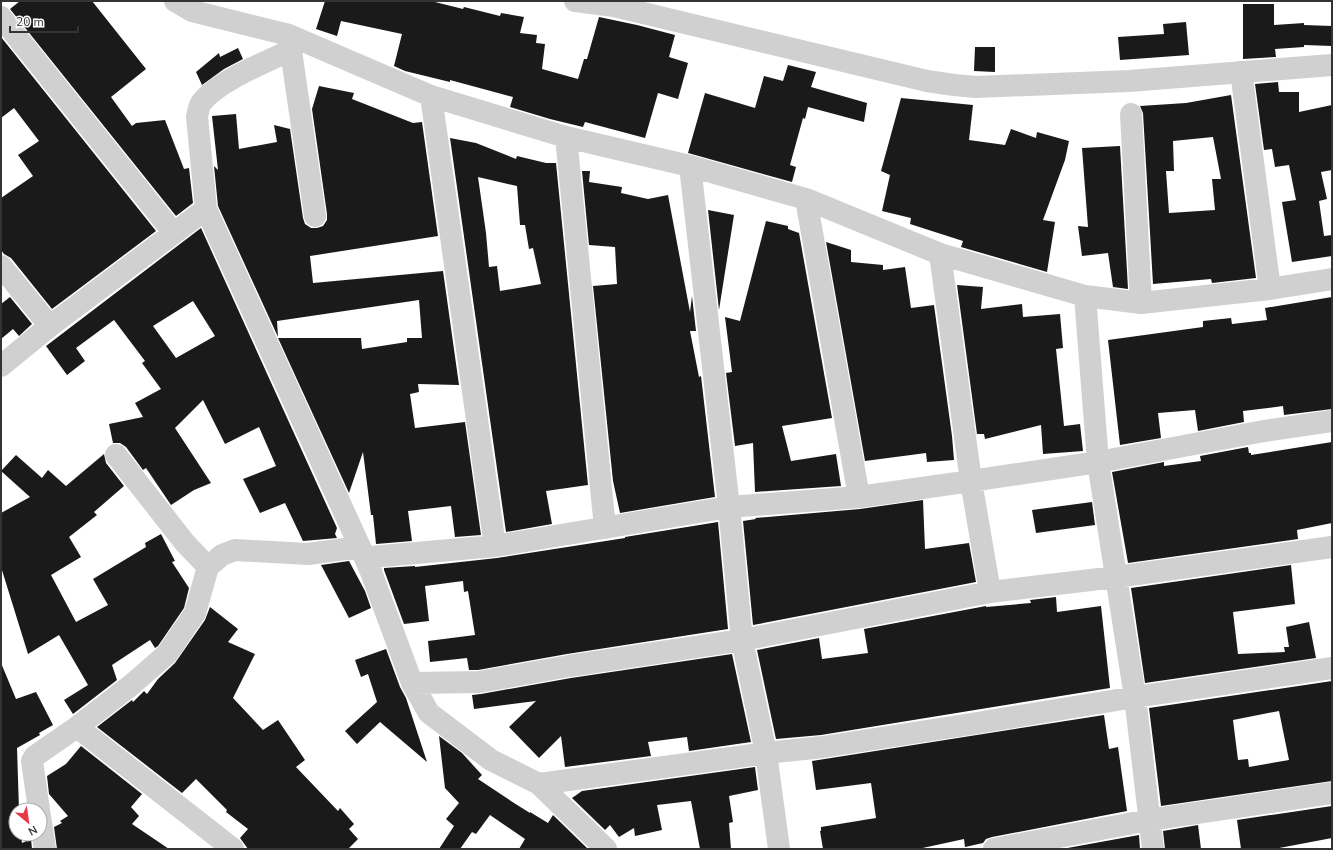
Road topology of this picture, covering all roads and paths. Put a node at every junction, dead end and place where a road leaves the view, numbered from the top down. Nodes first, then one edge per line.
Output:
1 (175, 1) edge
2 (575, 1) edge
3 (1, 17) edge
4 (290, 42) junction
5 (1332, 65) edge
6 (1241, 72) junction
7 (431, 96) junction
8 (1131, 114) dead end
9 (566, 137) junction
10 (690, 166) junction
11 (806, 199) junction
12 (206, 208) junction
13 (315, 216) dead end
14 (174, 232) junction
15 (940, 254) junction
16 (1, 266) edge
17 (1332, 279) edge
18 (1270, 289) junction
19 (1085, 296) junction
20 (1141, 303) junction
21 (50, 326) junction
22 (1, 366) edge
23 (1332, 421) edge
24 (116, 455) dead end
25 (1098, 462) junction
26 (971, 481) junction
27 (859, 496) junction
28 (729, 507) junction
29 (605, 528) junction
30 (360, 546) junction
31 (495, 546) junction
32 (1332, 547) edge
33 (208, 567) junction
34 (371, 572) junction
35 (1116, 578) junction
36 (990, 592) junction
37 (742, 640) junction
38 (1332, 668) edge
39 (412, 683) junction
40 (1135, 697) junction
41 (76, 727) junction
42 (766, 753) junction
43 (539, 784) junction
44 (1332, 794) edge
45 (38, 802) edge
46 (1149, 820) junction
47 (233, 849) edge
48 (606, 849) edge
49 (779, 849) edge
50 (994, 849) edge
51 (1153, 849) edge

1 - 4 street
2 - 6 street
3 - 14 street
4 - 7 street
4 - 12 street
4 - 13 street
5 - 6 street
6 - 18 street
7 - 9 street
7 - 31 street
8 - 20 street
9 - 10 street
9 - 29 street
10 - 11 street
10 - 28 street
11 - 15 street
11 - 27 street
12 - 14 street
12 - 30 street
14 - 21 street
15 - 19 street
15 - 26 street
16 - 21 street
17 - 18 street
18 - 20 street
19 - 20 street
19 - 25 street
21 - 22 street
23 - 25 street
24 - 33 street
25 - 26 street
25 - 35 street
26 - 27 street
26 - 36 street
27 - 28 street
28 - 29 street
28 - 37 street
29 - 31 street
30 - 33 street
30 - 34 street
31 - 34 street
32 - 35 street
33 - 41 street
34 - 39 street
35 - 36 street
35 - 40 street
36 - 37 street
37 - 39 street
37 - 42 street
38 - 40 street
39 - 43 street
40 - 42 street
40 - 46 street
41 - 45 street
41 - 47 street
42 - 43 street
42 - 49 street
43 - 48 street
44 - 46 street
46 - 50 street
46 - 51 street

